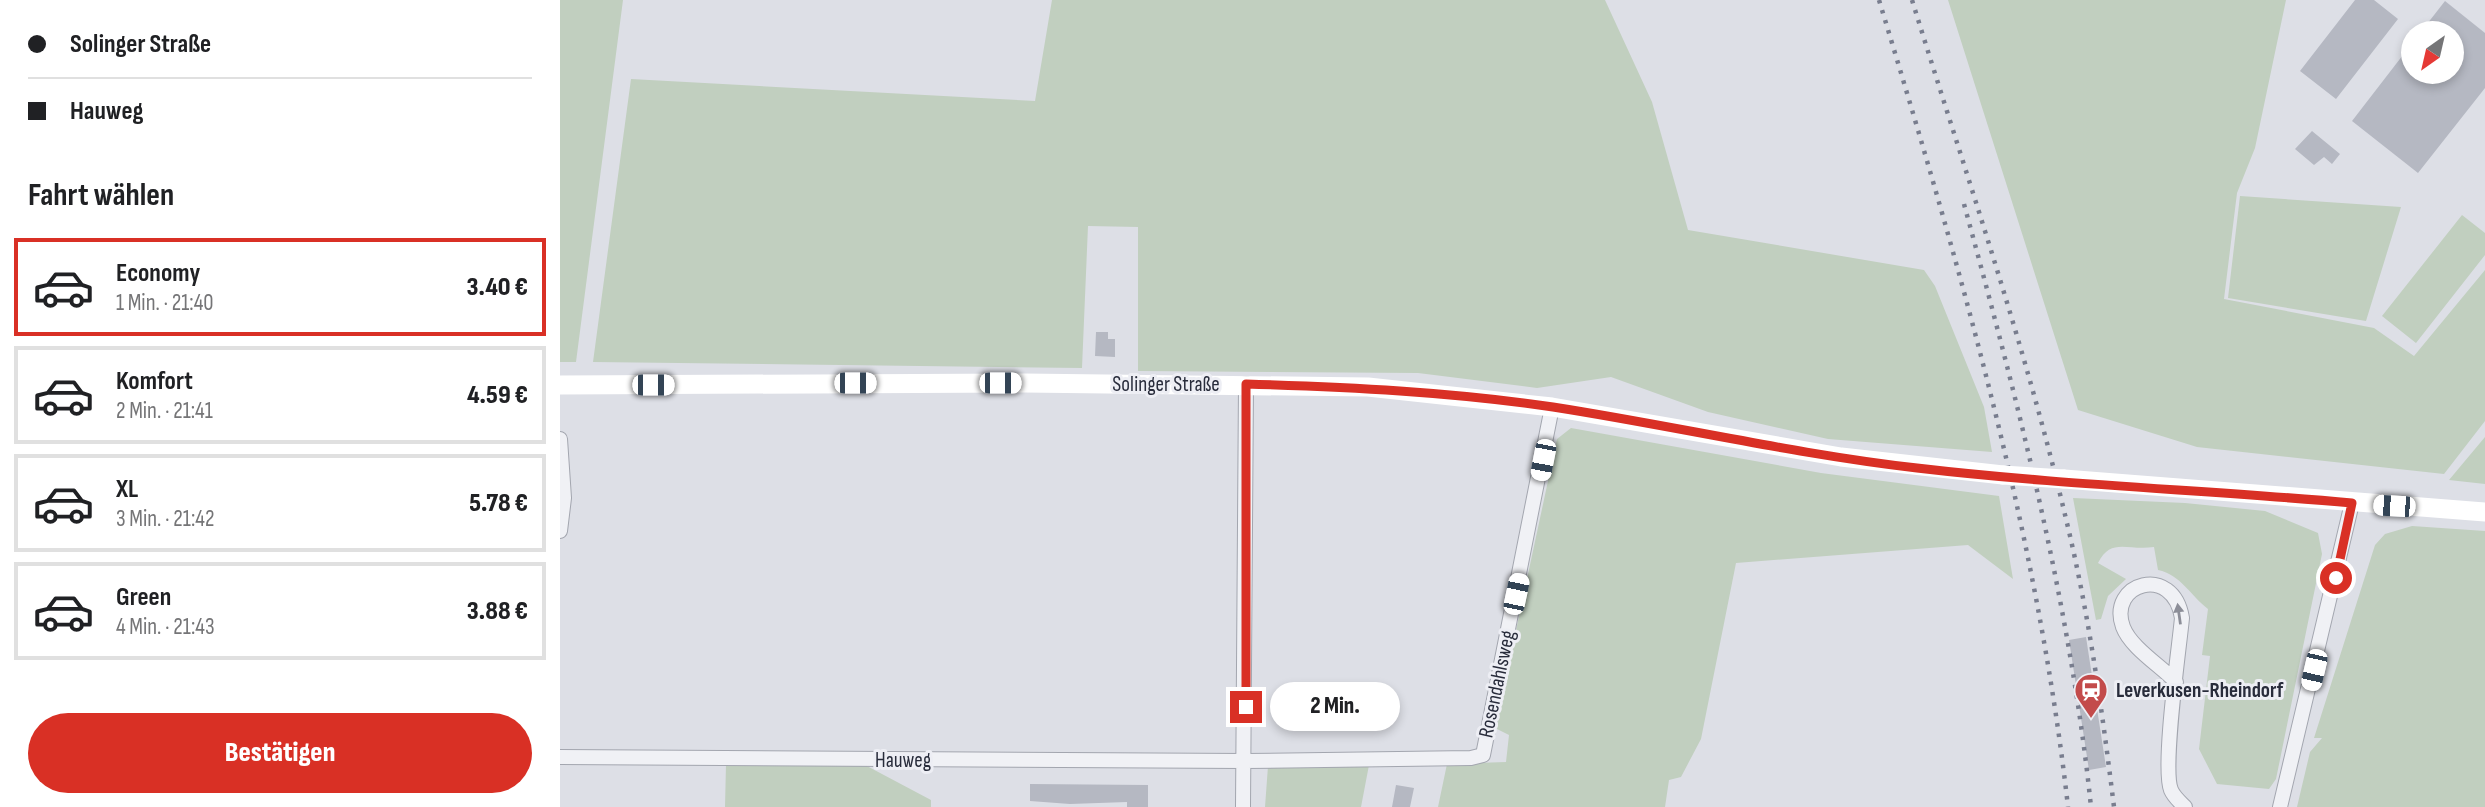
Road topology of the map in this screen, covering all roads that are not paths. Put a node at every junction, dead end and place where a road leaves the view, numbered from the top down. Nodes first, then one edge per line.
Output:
1 (1246, 384) junction
2 (560, 385) edge
3 (1552, 407) junction
4 (560, 439) edge
5 (2352, 503) junction
6 (2485, 512) edge
7 (560, 531) edge
8 (2176, 682) junction
9 (1483, 755) joint
10 (560, 757) edge
11 (1245, 761) junction
12 (1243, 807) edge
13 (2185, 807) edge
14 (2280, 807) edge

1 - 2 main road, Solinger Straße
1 - 3 main road, Solinger Straße
1 - 11 street
3 - 5 main road, Solinger Straße, bridge
3 - 9 street, Rosendahlsweg
4 - 7 street
5 - 6 main road, Solinger Straße
5 - 14 street
8 -> 8 street
8 - 13 street
9 - 11 street, Hauweg
10 - 11 street, Hauweg
11 - 12 street

